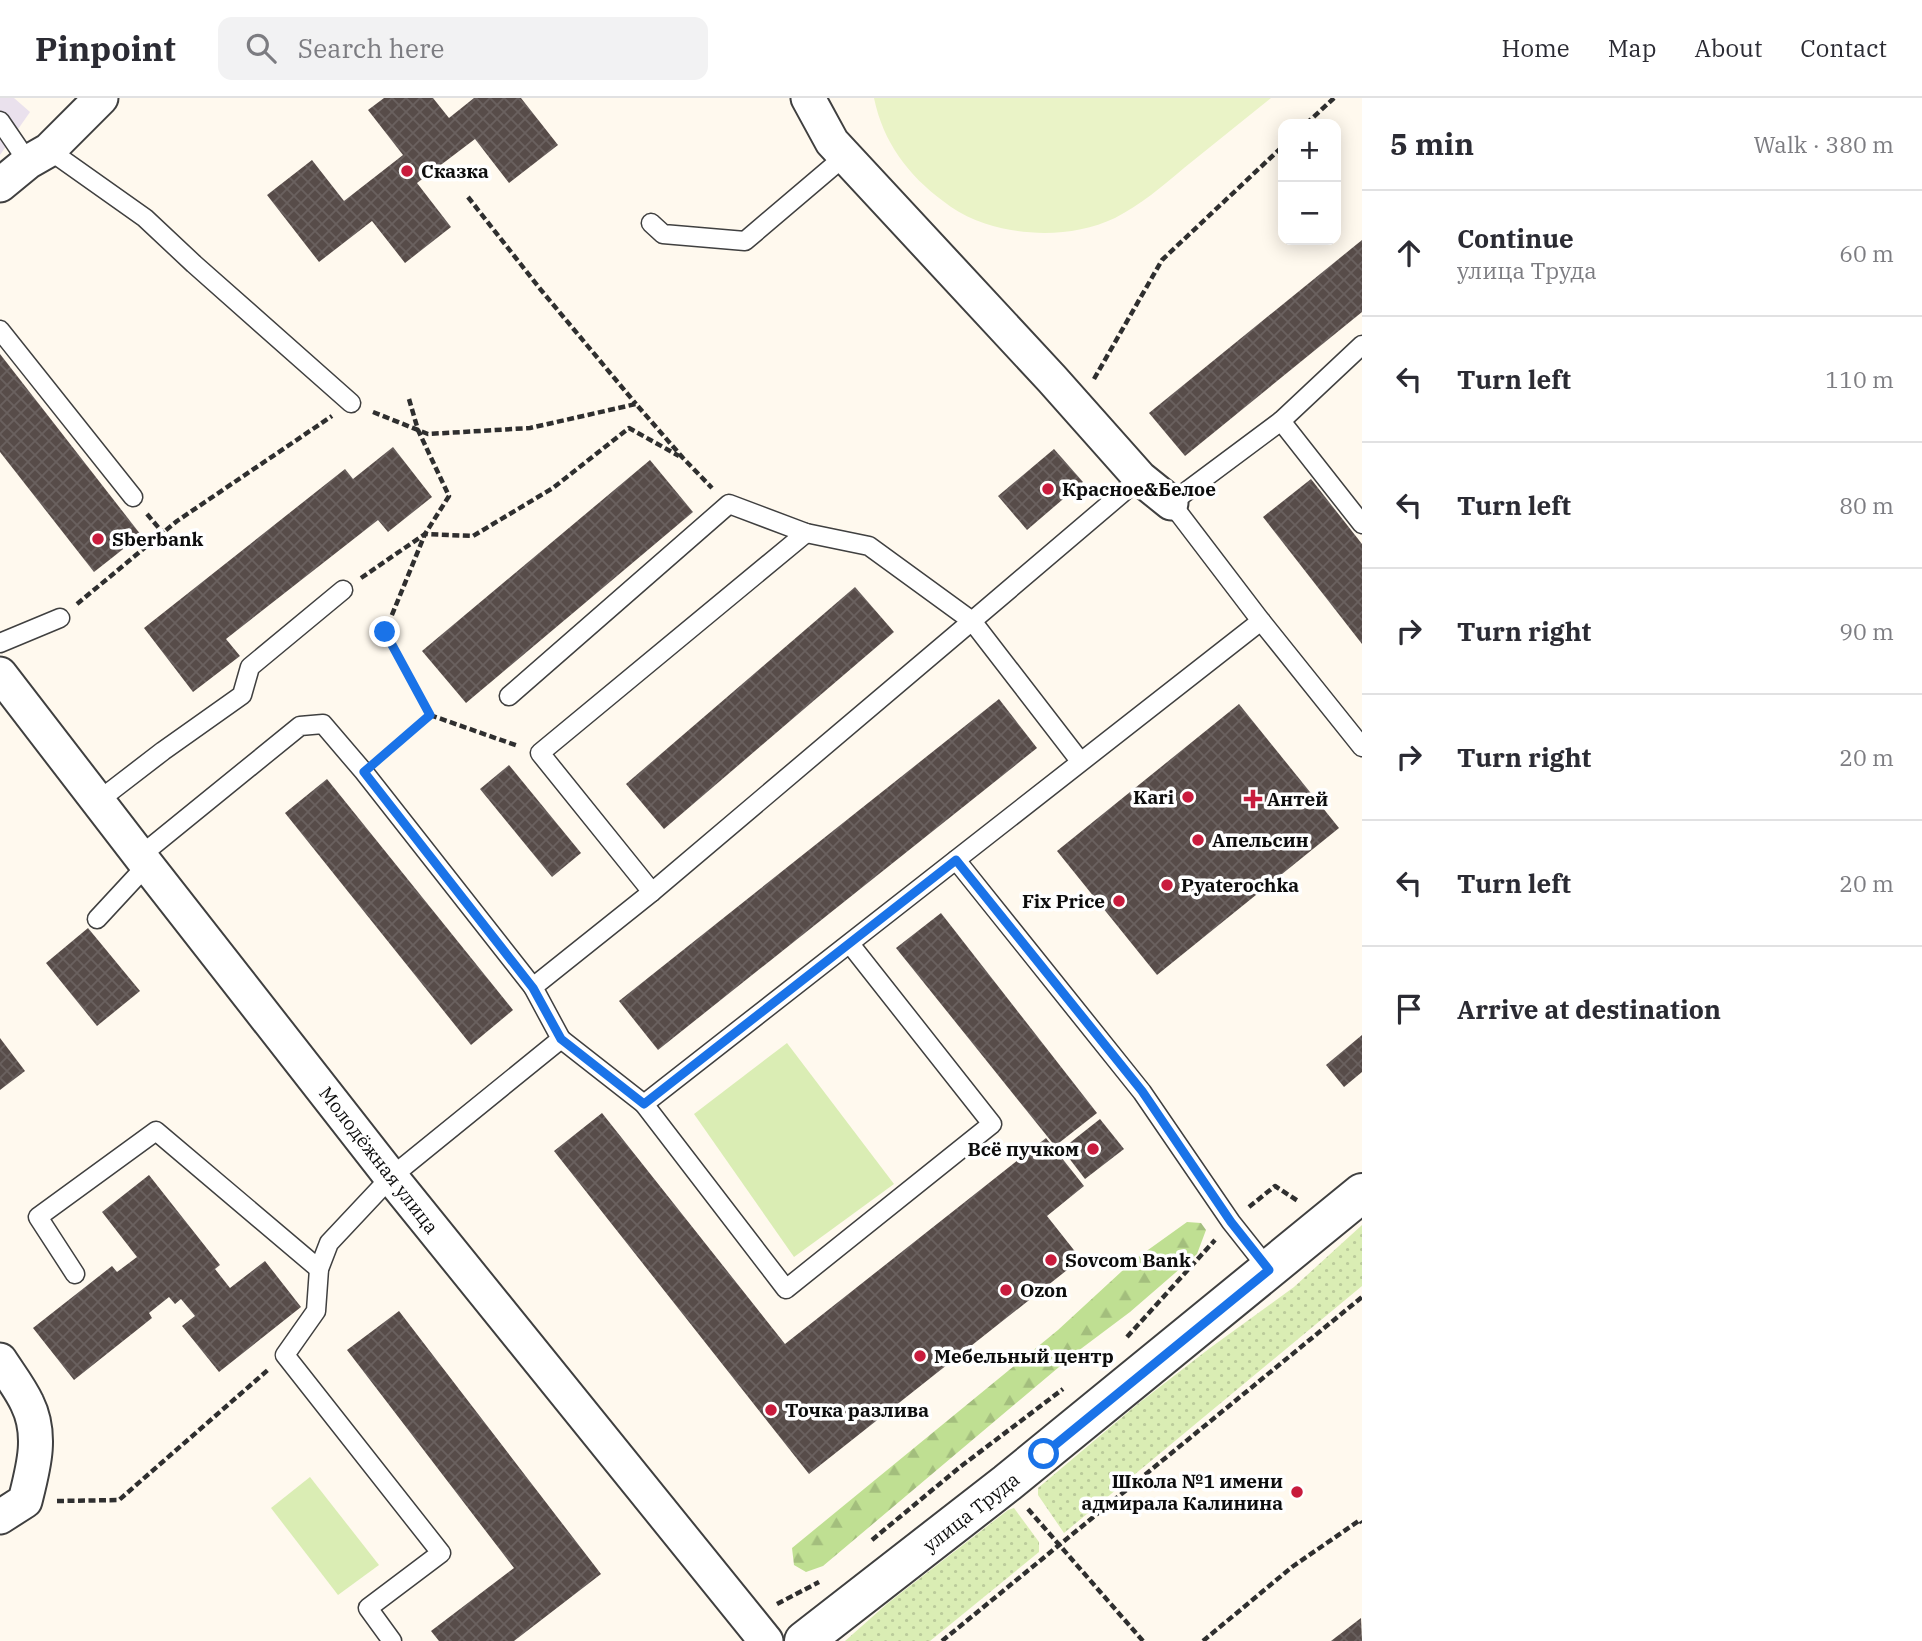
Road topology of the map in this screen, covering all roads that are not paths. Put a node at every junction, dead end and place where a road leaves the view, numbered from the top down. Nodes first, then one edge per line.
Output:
1 (101, 98) edge
2 (808, 98) edge
3 (0, 121) edge
4 (38, 156) junction
5 (845, 156) junction
6 (0, 185) edge
7 (651, 223) dead end
8 (0, 331) edge
9 (1362, 345) edge
10 (351, 403) road end
11 (1281, 421) junction
12 (1140, 478) junction
13 (133, 497) dead end
14 (1171, 503) junction
15 (1362, 524) edge
16 (806, 533) junction
17 (343, 590) road end
18 (60, 618) road end
19 (972, 621) junction
20 (1261, 621) junction
21 (0, 643) edge
22 (0, 674) edge
23 (509, 696) dead end
24 (1362, 747) edge
25 (1080, 761) junction
26 (98, 801) junction
27 (144, 860) junction
28 (956, 860) junction
29 (652, 892) junction
30 (97, 919) dead end
31 (850, 944) junction
32 (533, 988) junction
33 (561, 1039) junction
34 (644, 1104) junction
35 (391, 1177) junction
36 (1362, 1193) edge
37 (319, 1269) junction
38 (1269, 1270) junction
39 (75, 1274) dead end
40 (0, 1360) edge
41 (12, 1509) edge
42 (757, 1630) edge
43 (392, 1641) edge
44 (804, 1641) edge

1 - 4 street
2 - 5 street
3 - 4 lane
4 - 6 street
4 - 10 lane
5 - 7 lane
5 - 12 street
8 - 13 lane
9 - 11 lane
11 - 14 lane
11 - 15 lane
12 - 14 street
12 - 19 lane
14 - 20 lane
16 - 19 lane
16 - 23 lane
16 - 29 lane
17 - 26 lane
18 - 21 lane
19 - 25 lane
19 - 29 lane
20 - 24 lane
20 - 25 lane
22 - 26 street, Молодёжная улица
25 - 28 lane
26 - 27 street, Молодёжная улица
27 - 30 lane
27 - 32 lane
27 - 35 street, Молодёжная улица
28 - 31 lane
28 - 38 lane
29 - 32 lane
31 - 34 lane
31 - 34 lane
32 - 33 lane
33 - 34 lane
33 - 35 lane
35 - 37 lane
35 - 42 street, Молодёжная улица
36 - 38 street, улица Труда
37 - 39 lane
37 - 43 lane
38 - 44 street, улица Труда
40 - 41 street

